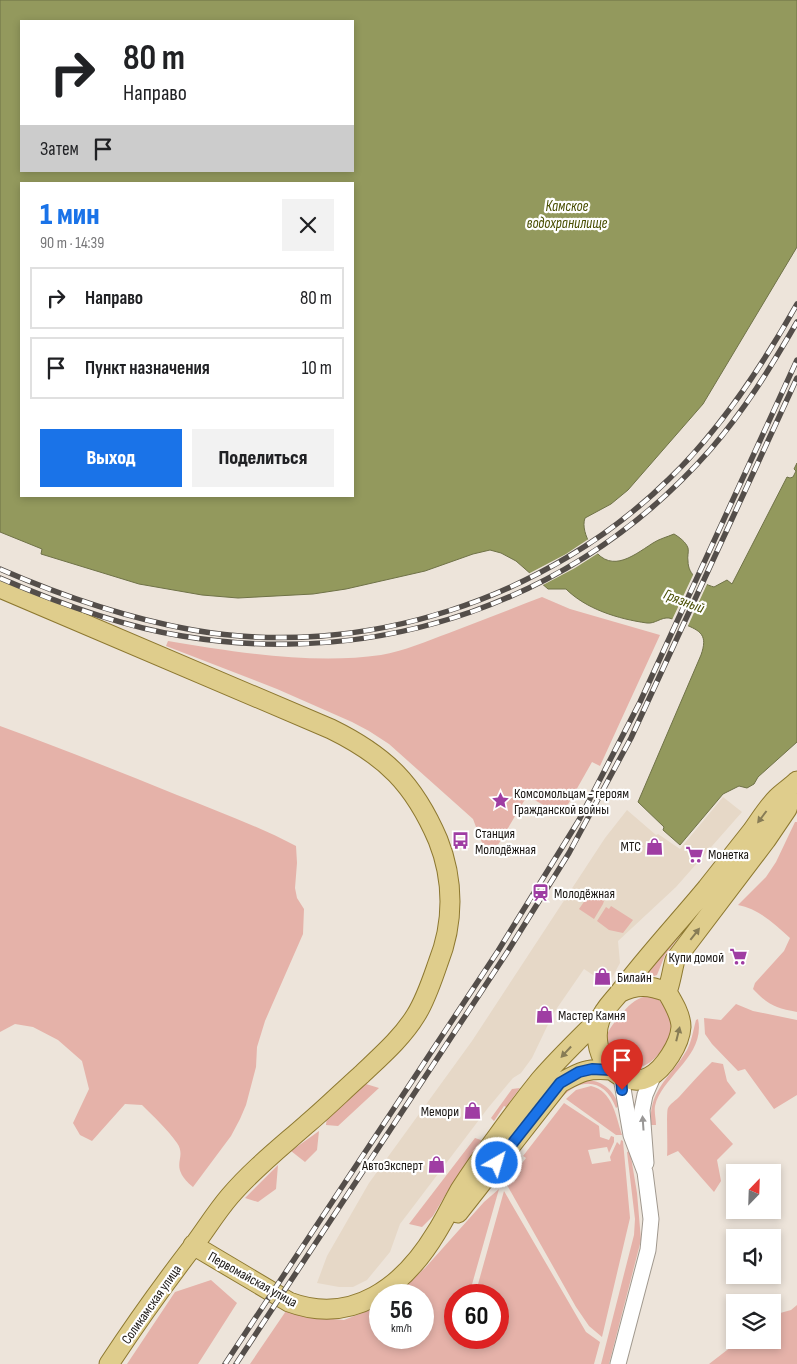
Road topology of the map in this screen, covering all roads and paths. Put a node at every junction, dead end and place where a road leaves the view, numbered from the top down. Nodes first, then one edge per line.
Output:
1 (0, 588) edge
2 (796, 781) edge
3 (667, 992) junction
4 (619, 993) junction
5 (600, 1018) junction
6 (655, 1072) junction
7 (616, 1073) junction
8 (645, 1172) junction
9 (435, 1234) junction
10 (193, 1245) junction
11 (109, 1364) edge
12 (618, 1364) edge

1 - 10 main road, Соликамская улица
3 -> 2 main road
2 -> 4 main road
3 - 4 main road
6 -> 3 main road
4 - 5 main road
5 - 7 main road
5 -> 9 main road, Первомайская улица
6 - 7 main road
8 -> 6 street
7 - 8 street
7 - 9 main road, Первомайская улица
8 - 12 street
9 - 10 main road, Первомайская улица
10 - 11 main road, Соликамская улица

